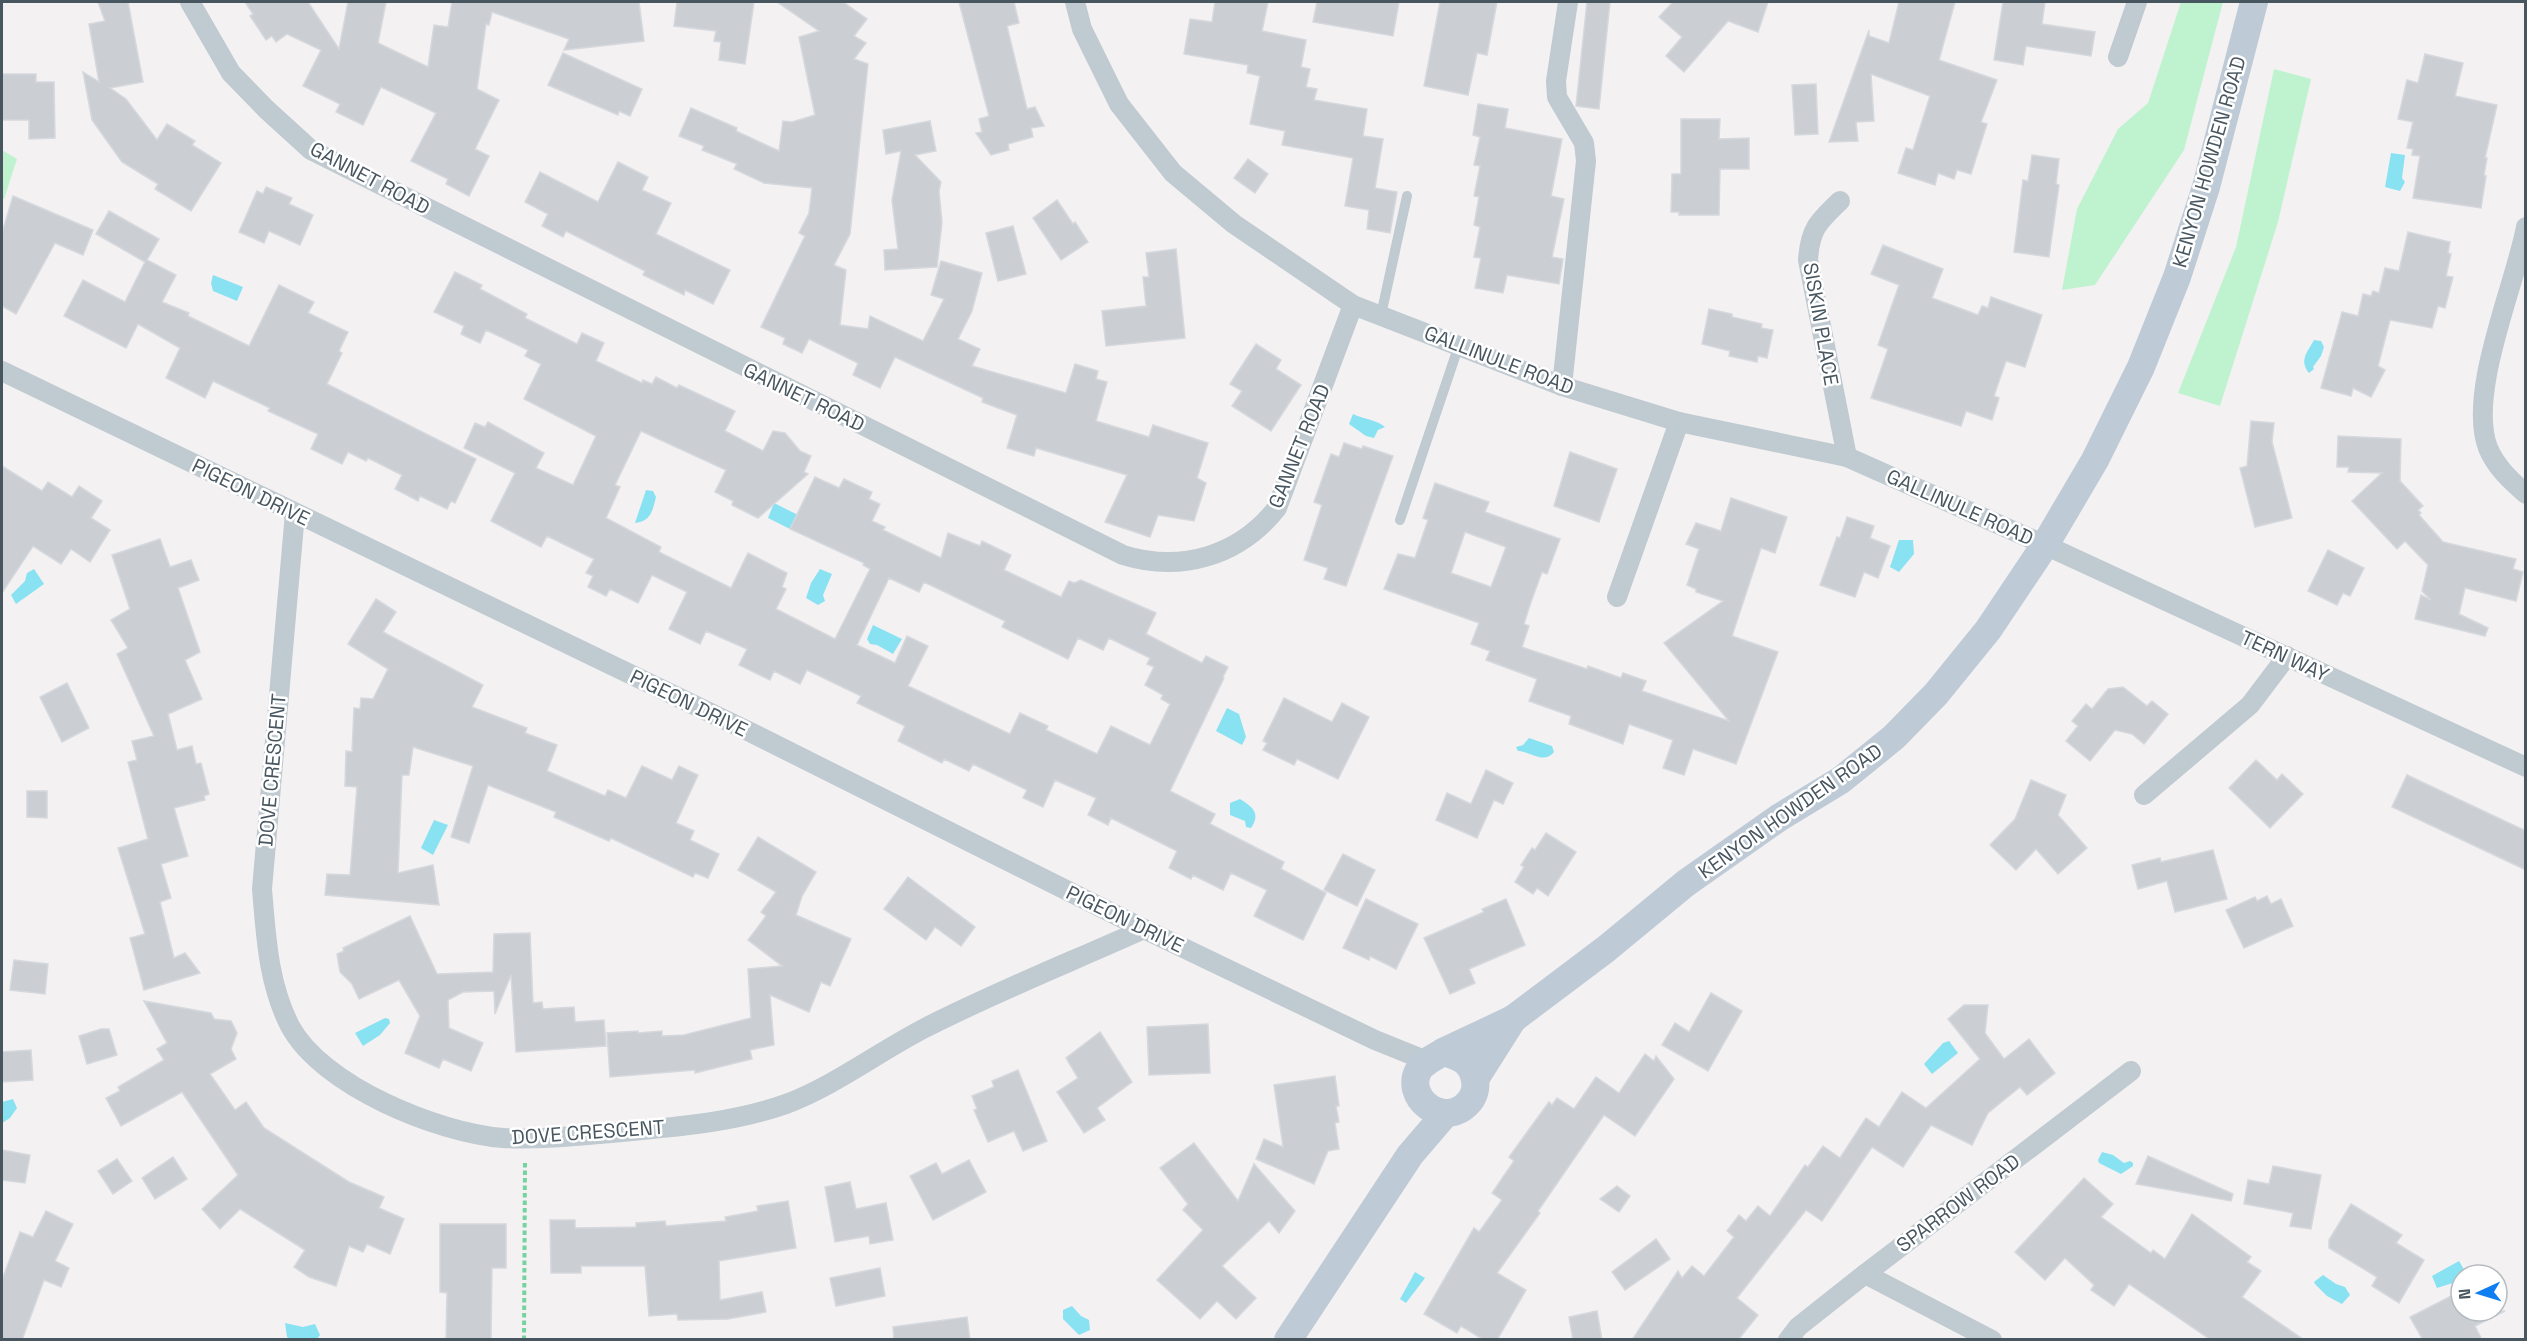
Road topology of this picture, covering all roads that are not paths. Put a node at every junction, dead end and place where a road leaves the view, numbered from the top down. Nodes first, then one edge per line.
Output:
1 (190, 2) edge
2 (1075, 2) edge
3 (1568, 2) edge
4 (2137, 2) edge
5 (2254, 2) edge
6 (2118, 57) dead end
7 (1407, 196) dead end
8 (1840, 201) dead end
9 (2526, 227) edge
10 (1353, 305) junction
11 (1381, 315) junction
12 (1459, 345) junction
13 (2, 371) edge
14 (1562, 386) junction
15 (1679, 422) junction
16 (1847, 457) junction
17 (2526, 494) edge
18 (295, 513) junction
19 (1400, 520) dead end
20 (2045, 545) junction
21 (1617, 597) dead end
22 (2287, 656) junction
23 (2526, 767) edge
24 (2144, 795) dead end
25 (1144, 929) junction
26 (1513, 1019) junction
27 (1426, 1071) junction
28 (2131, 1071) dead end
29 (1475, 1079) junction
30 (1446, 1113) junction
31 (1410, 1155) junction
32 (1865, 1274) junction
33 (1288, 1340) edge
34 (1788, 1340) edge
35 (1992, 1340) edge

1 - 10 street, GANNET ROAD
2 - 10 street, GALLINULE ROAD
3 - 14 street
4 - 6 street
5 - 20 street, KENYON HOWDEN ROAD
7 - 11 lane
8 - 16 street, SISKIN PLACE
9 - 17 street
10 - 11 street, GALLINULE ROAD
11 - 12 street, GALLINULE ROAD
12 - 14 street, GALLINULE ROAD
12 - 19 lane
13 - 18 street, PIGEON DRIVE
14 - 15 street, GALLINULE ROAD
15 - 16 street, GALLINULE ROAD
15 - 21 street
16 - 20 street, GALLINULE ROAD
18 - 25 street, PIGEON DRIVE
18 - 25 street, DOVE CRESCENT
20 - 22 street, TERN WAY
20 - 26 street, KENYON HOWDEN ROAD
22 - 23 street, TERN WAY
22 - 24 street
25 - 27 street, PIGEON DRIVE
26 - 27 street, KENYON HOWDEN ROAD
26 - 29 street, KENYON HOWDEN ROAD
27 - 29 street
27 - 30 street
27 - 31 street
28 - 32 street, SPARROW ROAD
29 - 30 street, KENYON HOWDEN ROAD
30 - 31 street
31 - 33 street
32 - 34 street, SPARROW ROAD
32 - 35 street

